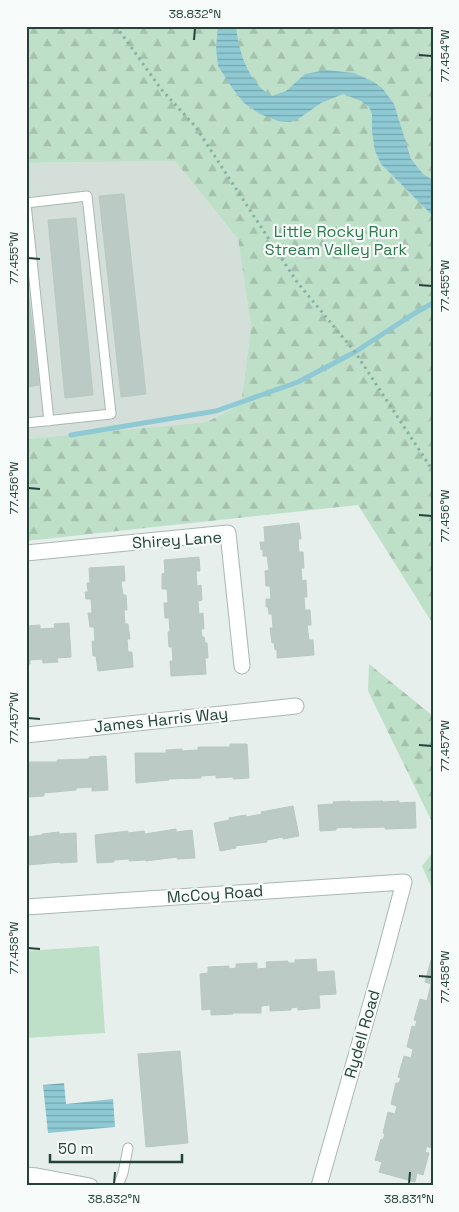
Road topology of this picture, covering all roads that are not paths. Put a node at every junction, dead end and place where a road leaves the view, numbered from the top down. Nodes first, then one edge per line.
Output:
1 (26, 203) edge
2 (49, 421) junction
3 (26, 423) edge
4 (26, 553) edge
5 (242, 666) dead end
6 (296, 706) dead end
7 (26, 735) edge
8 (404, 882) joint
9 (26, 906) edge
10 (128, 1148) dead end
11 (26, 1175) edge
12 (90, 1186) edge
13 (118, 1186) edge
14 (319, 1186) edge

1 - 2 lane
1 - 2 lane
2 - 3 lane
4 - 5 street, Shirey Lane
6 - 7 street, James Harris Way
8 - 9 street, McCoy Road
8 - 14 street, Rydell Road
10 - 13 lane
11 - 12 street

